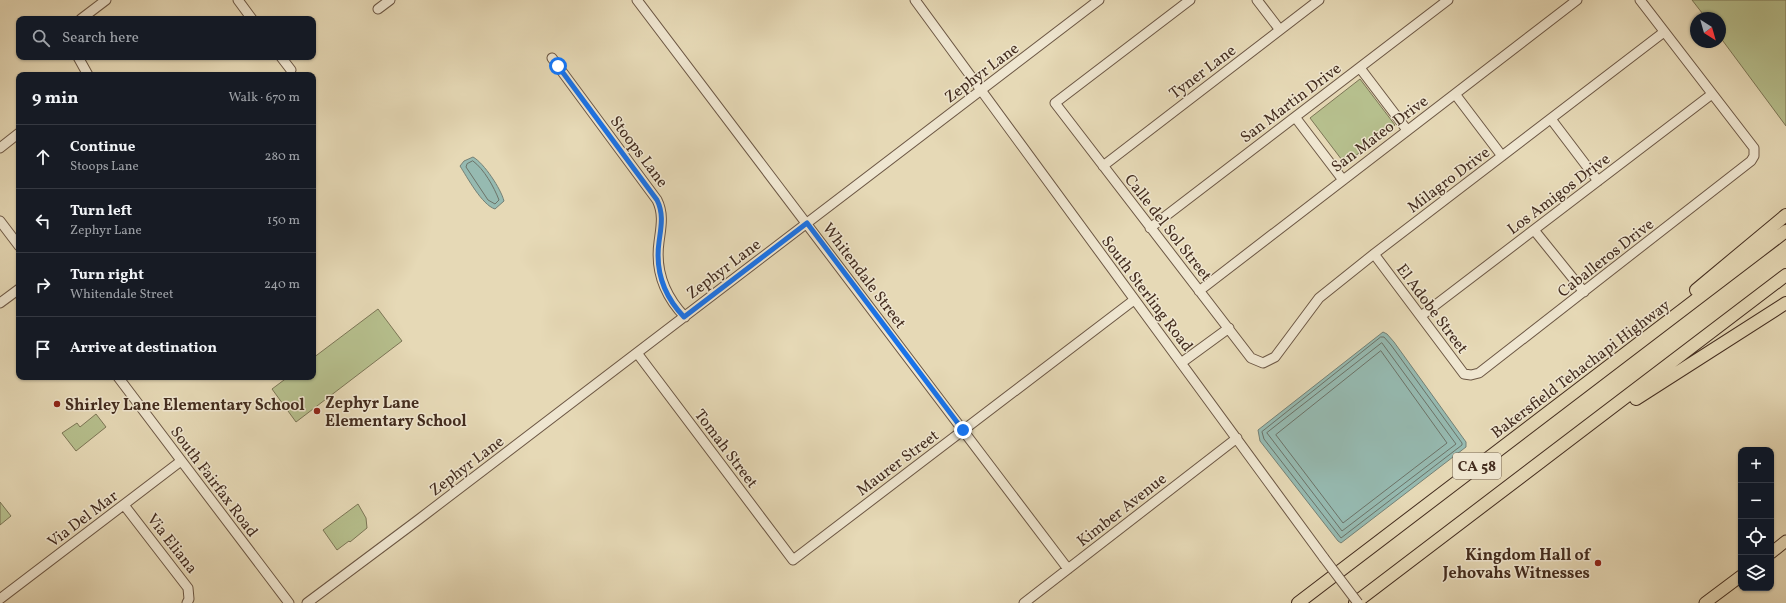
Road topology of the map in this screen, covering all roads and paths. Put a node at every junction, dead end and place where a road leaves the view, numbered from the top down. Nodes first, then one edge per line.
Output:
1 (106, 0) edge
2 (238, 0) edge
3 (390, 0) edge
4 (637, 0) edge
5 (915, 0) edge
6 (1099, 0) edge
7 (1190, 0) edge
8 (1257, 0) edge
9 (1319, 0) edge
10 (1448, 0) edge
11 (1577, 0) edge
12 (1640, 0) edge
13 (378, 9) dead end
14 (86, 16) edge
15 (250, 16) edge
16 (1280, 30) junction
17 (1664, 32) junction
18 (552, 58) dead end
19 (80, 60) edge
20 (283, 60) edge
21 (1360, 68) junction
22 (291, 70) dead end
23 (87, 72) edge
24 (981, 91) junction
25 (1454, 94) junction
26 (1712, 94) junction
27 (1295, 117) junction
28 (1551, 119) junction
29 (1407, 130) junction
30 (16, 135) edge
31 (0, 148) edge
32 (1502, 156) junction
33 (1102, 166) junction
34 (1343, 180) junction
35 (1598, 181) junction
36 (1786, 215) edge
37 (0, 221) edge
38 (807, 223) junction
39 (1150, 228) junction
40 (1534, 230) junction
41 (1786, 231) edge
42 (16, 242) edge
43 (1374, 254) junction
44 (1786, 275) edge
45 (16, 291) edge
46 (1200, 291) junction
47 (1584, 292) junction
48 (1134, 300) junction
49 (0, 303) edge
50 (1786, 303) edge
51 (1421, 316) junction
52 (684, 317) junction
53 (1229, 328) junction
54 (1657, 329) junction
55 (637, 353) junction
56 (1182, 363) junction
57 (1263, 363) joint
58 (1471, 376) joint
59 (120, 380) edge
60 (1609, 410) junction
61 (963, 430) junction
62 (1237, 438) junction
63 (181, 461) junction
64 (124, 504) junction
65 (1786, 541) edge
66 (1774, 551) edge
67 (793, 560) joint
68 (1068, 569) junction
69 (1738, 578) edge
70 (0, 599) edge
71 (187, 603) edge
72 (288, 603) edge
73 (307, 603) edge
74 (1024, 603) edge
75 (1298, 603) edge
76 (1357, 603) edge
77 (1705, 603) edge

1 - 14 street
2 - 15 street
3 - 13 street
4 - 38 street, Whitendale Street
5 - 24 street, South Sterling Road
6 - 24 street, Zephyr Lane
7 - 33 street, Calle del Sol Street
8 - 16 street
9 - 16 street, Tyner Lane
10 - 21 street, San Martin Drive
11 - 25 street, San Mateo Drive
12 - 17 street
16 - 33 street, Tyner Lane
17 - 26 street
17 - 28 street, Milagro Drive
18 - 52 street, Stoops Lane
19 - 23 street
20 - 22 street
21 - 27 street, San Martin Drive
21 - 29 street
24 - 38 street, Zephyr Lane
24 - 48 street, South Sterling Road
25 - 29 street, San Mateo Drive
25 - 32 street
26 - 35 street, Los Amigos Drive
26 - 47 street, Caballeros Drive
27 - 34 street
27 - 39 street, San Martin Drive
28 - 32 street, Milagro Drive
28 - 35 street
29 - 34 street, San Mateo Drive
30 - 31 street
32 - 43 street, Milagro Drive
33 - 39 street, Calle del Sol Street
34 - 46 street, San Mateo Drive
35 - 40 street, Los Amigos Drive
36 - 54 highway
37 - 42 street
38 - 52 street, Zephyr Lane
38 - 61 street, Whitendale Street
39 - 46 street, Calle del Sol Street
40 - 47 street
40 - 51 street, Los Amigos Drive
41 - 54 highway, Bakersfield Tehachapi Highway / CA 58
43 - 51 street, El Adobe Street
43 - 57 street, Milagro Drive
44 - 60 highway, CA 58
45 - 49 street
46 - 53 street, Calle del Sol Street
47 - 58 street, Caballeros Drive
48 - 56 street, South Sterling Road
48 - 61 street, Maurer Street
50 - 60 highway
51 - 58 street, El Adobe Street
52 - 55 street, Zephyr Lane
53 - 56 street
53 - 57 street, Calle del Sol Street
54 - 75 highway, Bakersfield Tehachapi Highway / CA 58
55 - 67 street, Tomah Street
55 - 73 street, Zephyr Lane
56 - 62 street, South Sterling Road
59 - 63 street, South Fairfax Road
60 - 76 highway, CA 58
61 - 67 street, Maurer Street
61 - 68 street, Whitendale Street
62 - 68 street, Kimber Avenue
62 - 76 street, South Sterling Road, bridge
63 - 64 street, Via Del Mar
63 - 72 street, South Fairfax Road
64 - 70 street, Via Del Mar
64 - 71 street, Via Eliana
65 - 66 main road
68 - 74 street, Kimber Avenue
69 - 77 main road

